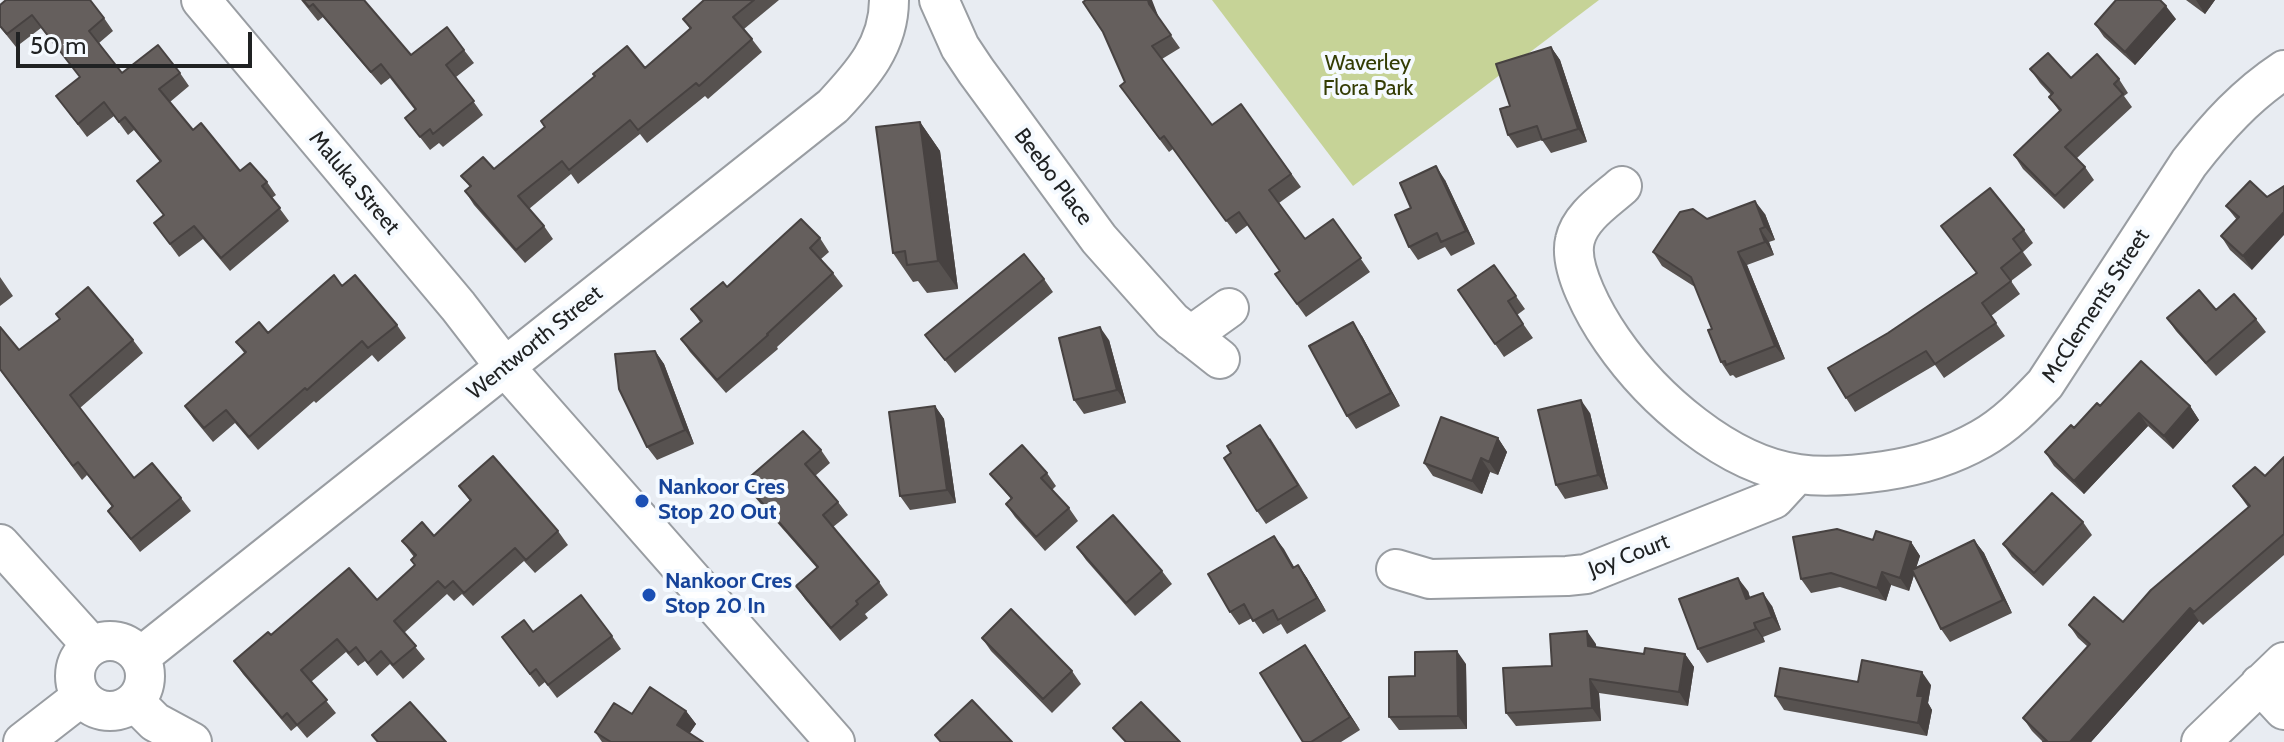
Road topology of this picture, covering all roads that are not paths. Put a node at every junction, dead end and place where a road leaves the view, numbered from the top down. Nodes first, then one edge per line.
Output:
1 (201, 0) edge
2 (889, 0) edge
3 (939, 0) edge
4 (2284, 70) edge
5 (1622, 186) dead end
6 (1229, 308) dead end
7 (1190, 336) junction
8 (1220, 359) dead end
9 (505, 367) junction
10 (1797, 474) junction
11 (0, 544) edge
12 (1396, 569) dead end
13 (92, 646) junction
14 (140, 657) junction
15 (2276, 685) edge
16 (81, 697) junction
17 (135, 702) junction
18 (23, 742) edge
19 (192, 742) edge
20 (835, 742) edge
21 (2201, 742) edge

1 - 9 street, Maluka Street
2 - 9 street, Wentworth Street
3 - 7 street, Beebo Place
4 - 10 street, McClements Street
5 - 10 street, McClements Street
6 - 7 street
7 - 8 street, Beebo Place
9 - 14 street, Wentworth Street
9 - 20 street, Maluka Street
10 - 12 street, Joy Court
11 - 13 street
13 - 14 street
13 - 16 street
14 - 17 street
15 - 21 street
16 - 17 street
16 - 18 street
17 - 19 street

